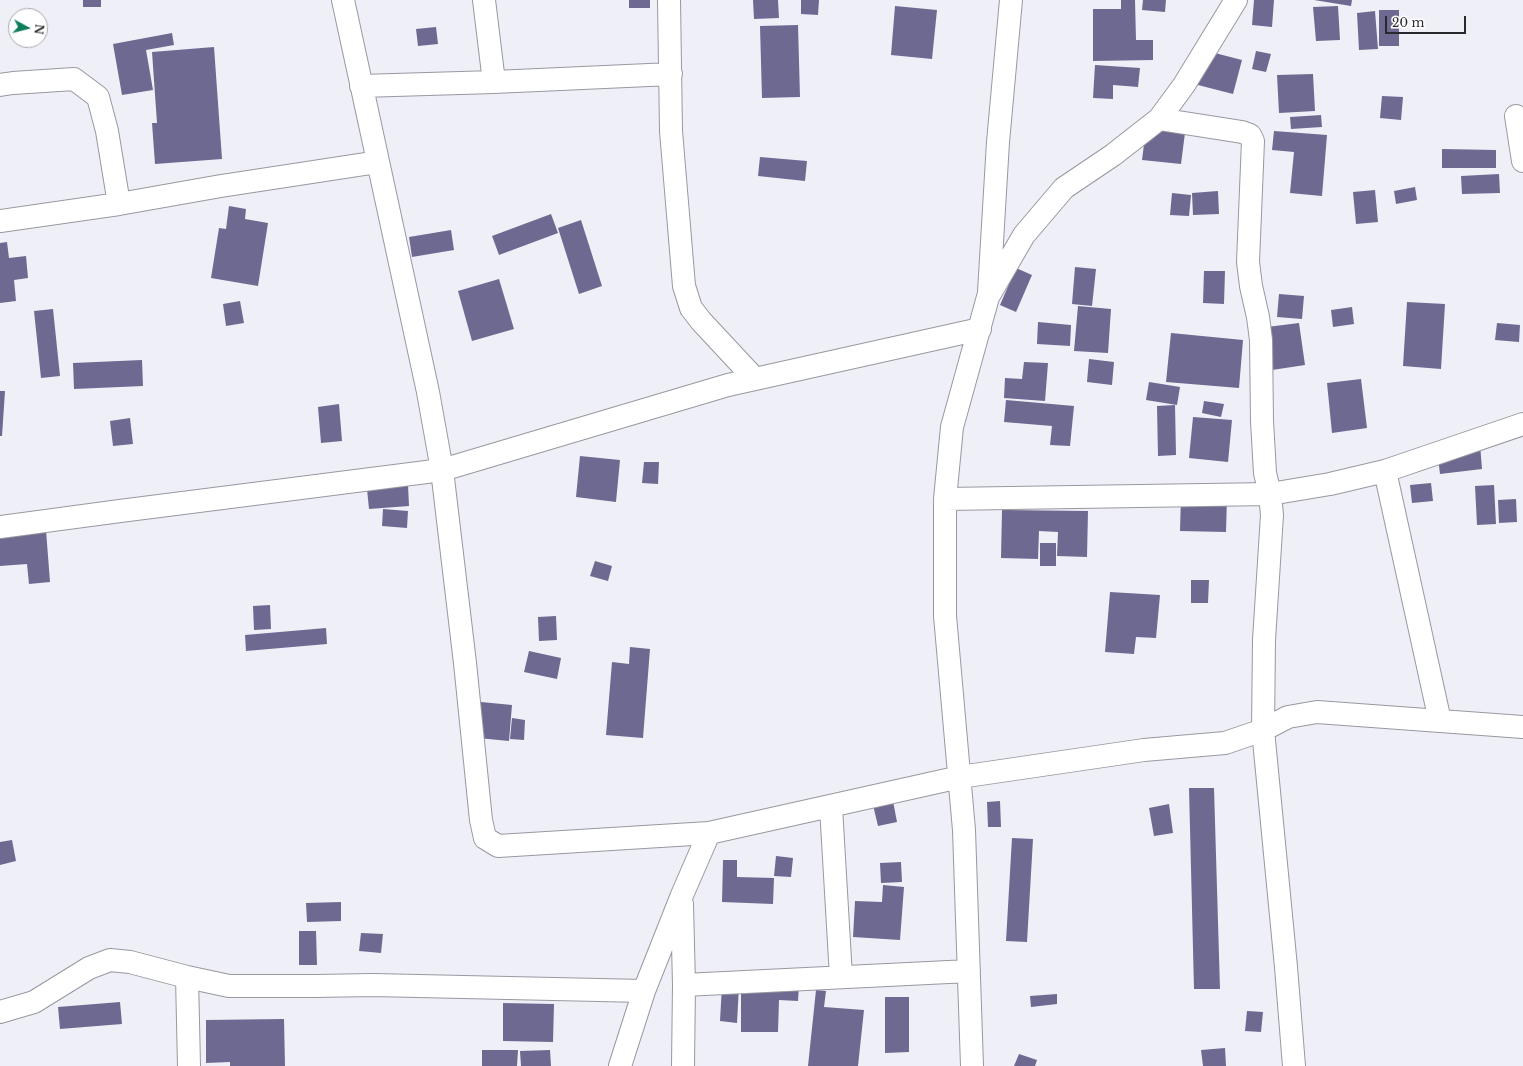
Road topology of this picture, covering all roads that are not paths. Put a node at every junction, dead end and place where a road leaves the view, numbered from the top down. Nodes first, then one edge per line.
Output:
1 (343, 0) edge
2 (484, 0) edge
3 (669, 0) edge
4 (1011, 0) edge
5 (1236, 0) edge
6 (671, 74) junction
7 (494, 82) junction
8 (0, 85) edge
9 (361, 86) junction
10 (1516, 116) dead end
11 (1159, 119) junction
12 (378, 162) junction
13 (1523, 162) edge
14 (119, 204) junction
15 (0, 221) edge
16 (988, 298) junction
17 (980, 329) junction
18 (755, 379) junction
19 (1523, 424) edge
20 (442, 470) junction
21 (1385, 472) junction
22 (1270, 494) junction
23 (945, 499) junction
24 (0, 527) edge
25 (1440, 721) junction
26 (1523, 727) edge
27 (1263, 730) junction
28 (960, 777) junction
29 (831, 807) junction
30 (709, 833) junction
31 (682, 895) junction
32 (969, 971) junction
33 (187, 977) junction
34 (841, 977) junction
35 (684, 985) junction
36 (644, 991) junction
37 (0, 1012) edge
38 (189, 1066) edge
39 (620, 1066) edge
40 (683, 1066) edge
41 (972, 1066) edge
42 (1294, 1066) edge

1 - 9 street
2 - 7 street
3 - 6 street
4 - 16 street
5 - 11 street
6 - 7 street
6 - 18 street
7 - 9 street
8 - 14 street
9 - 12 street
10 - 13 street
11 - 16 street
11 - 22 street
12 - 14 street
12 - 20 street
14 - 15 street
16 - 17 street
17 - 18 street
17 - 23 street
18 - 20 street
19 - 21 street
20 - 24 street
20 - 30 street
21 - 22 street
21 - 25 street
22 - 23 street
22 - 27 street
23 - 28 street
25 - 26 street
25 - 27 street
27 - 28 street
27 - 42 street
28 - 29 street
28 - 32 street
29 - 30 street
29 - 34 street
30 - 31 street
31 - 35 street
31 - 36 street
32 - 34 street
32 - 41 street
33 - 36 street
33 - 37 street
33 - 38 street
34 - 35 street
35 - 40 street
36 - 39 street

